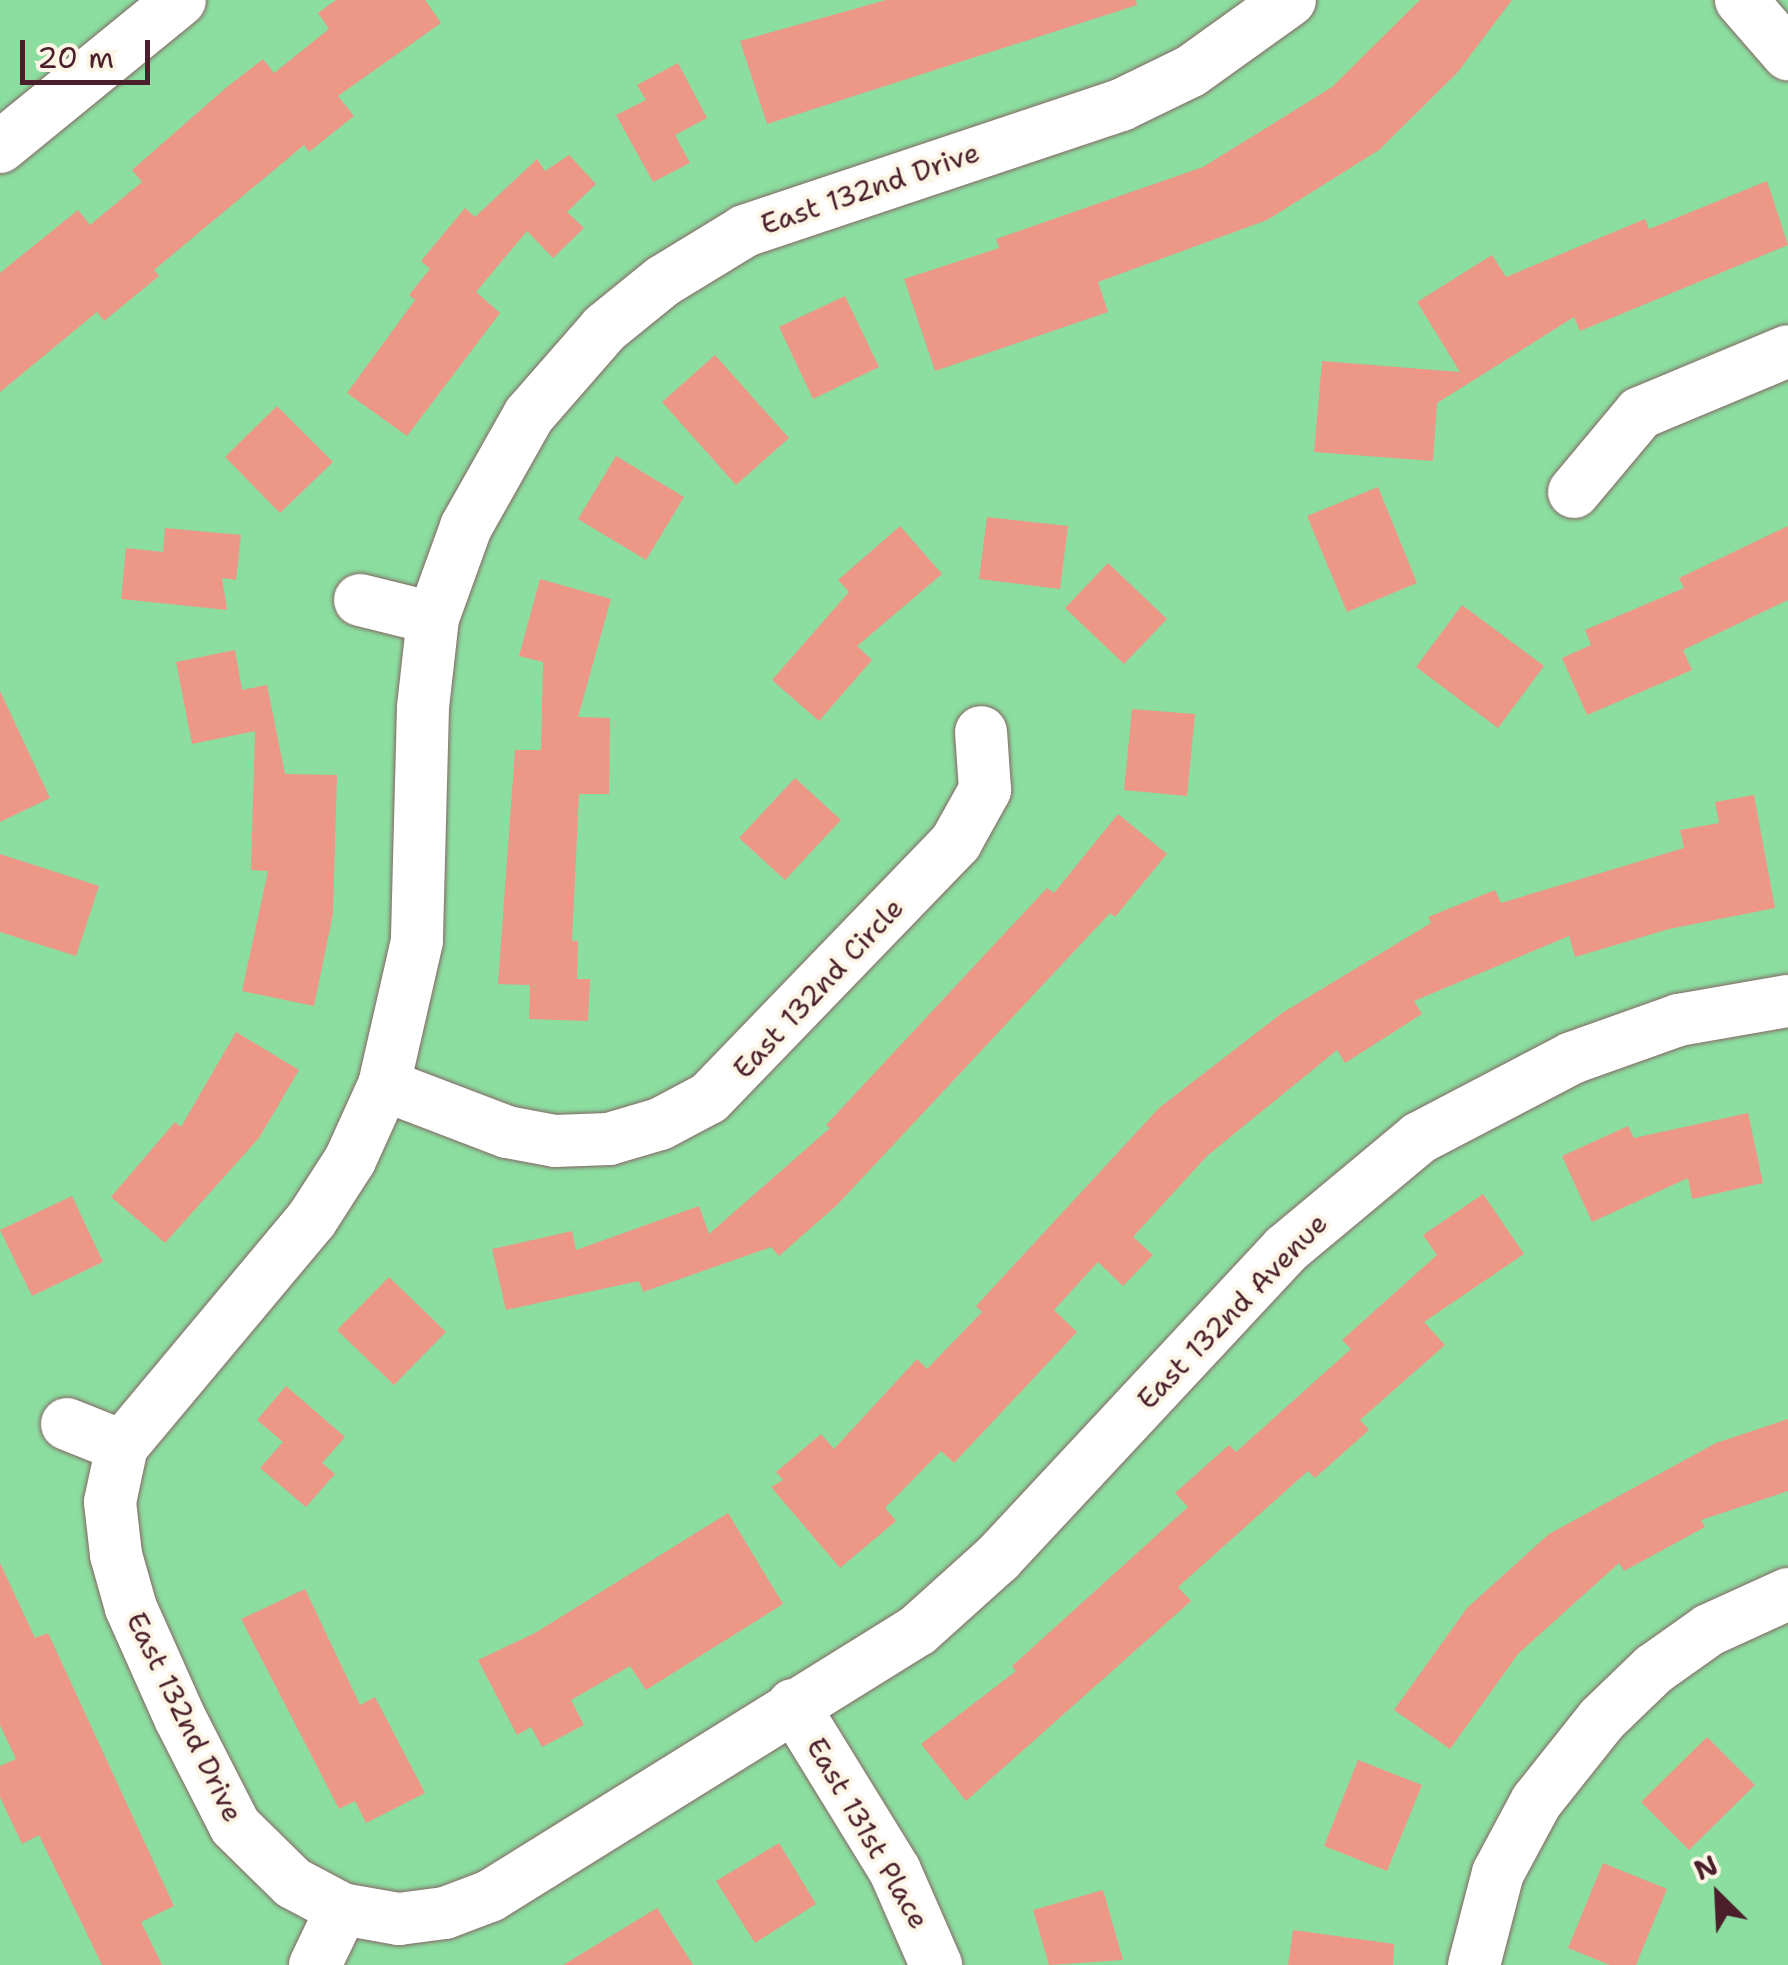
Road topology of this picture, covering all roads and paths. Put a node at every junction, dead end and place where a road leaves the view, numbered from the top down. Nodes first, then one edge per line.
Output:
1 (180, 0) edge
2 (1290, 0) edge
3 (1753, 4) edge
4 (1788, 54) edge
5 (0, 147) edge
6 (1788, 351) edge
7 (1574, 492) dead end
8 (360, 600) dead end
9 (434, 618) junction
10 (981, 732) dead end
11 (1788, 1002) edge
12 (384, 1085) junction
13 (67, 1424) dead end
14 (122, 1446) junction
15 (1788, 1594) edge
16 (793, 1705) junction
17 (342, 1909) junction
18 (314, 1965) edge
19 (936, 1965) edge
20 (1474, 1965) edge

1 - 5 street
2 - 9 street, East 132nd Drive
3 - 4 street
6 - 7 street
8 - 9 street
9 - 12 street, East 132nd Drive
10 - 12 street, East 132nd Circle
11 - 16 street, East 132nd Avenue
12 - 14 street, East 132nd Drive
13 - 14 street
14 - 17 street, East 132nd Drive
15 - 20 street
16 - 17 street, East 132nd Drive
16 - 19 street, East 131st Place
17 - 18 street

